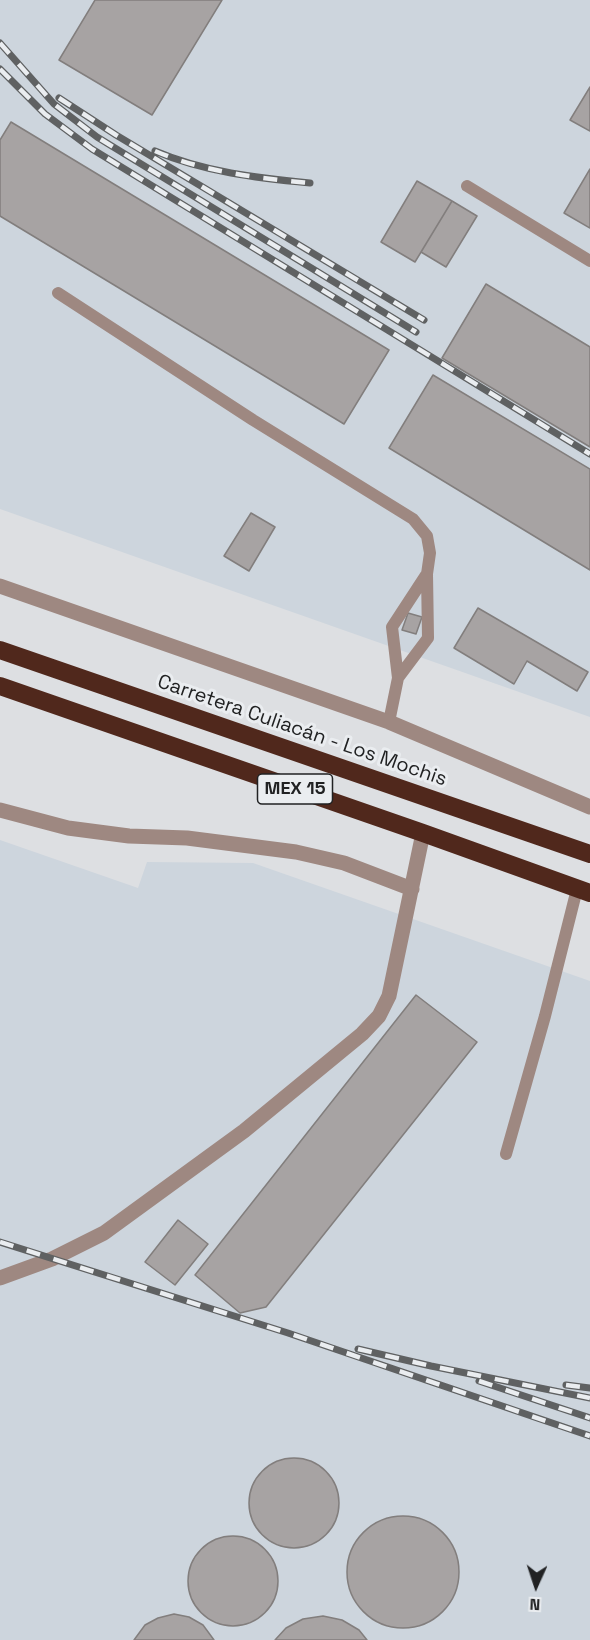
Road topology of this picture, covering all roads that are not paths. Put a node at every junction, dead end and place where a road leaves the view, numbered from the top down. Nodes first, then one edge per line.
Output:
1 (467, 186) dead end
2 (590, 261) edge
3 (58, 293) dead end
4 (427, 574) junction
5 (0, 586) edge
6 (0, 650) edge
7 (398, 678) junction
8 (0, 686) edge
9 (389, 722) junction
10 (590, 807) edge
11 (0, 810) edge
12 (423, 833) junction
13 (590, 854) edge
14 (412, 889) junction
15 (583, 891) edge
16 (506, 1154) dead end
17 (0, 1278) edge

1 - 2 lane
3 - 4 lane
4 - 7 lane
4 - 7 lane
5 - 9 street
6 - 13 highway, Carretera Culiacán - Los Mochis / MEX 15
7 - 9 lane
8 - 12 highway, MEX 15
9 - 10 street
11 - 14 street
12 - 14 street
12 - 15 highway, MEX 15
14 - 17 street
15 - 16 lane

